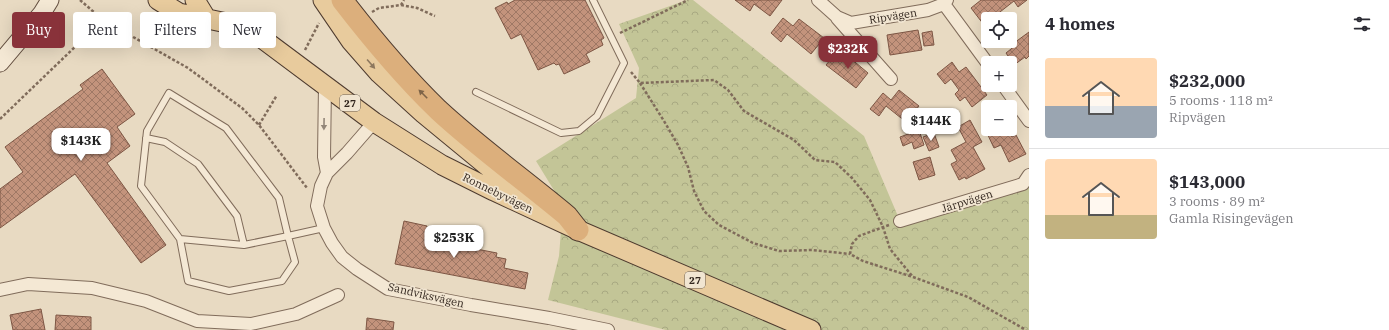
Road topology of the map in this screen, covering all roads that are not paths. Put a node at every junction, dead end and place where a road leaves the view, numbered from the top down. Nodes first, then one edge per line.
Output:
1 (63, 0) edge
2 (158, 0) edge
3 (195, 0) edge
4 (593, 0) edge
5 (818, 0) edge
6 (330, 2) edge
7 (945, 2) edge
8 (46, 6) edge
9 (177, 12) edge
10 (202, 12) edge
11 (837, 18) junction
12 (211, 19) edge
13 (982, 56) edge
14 (0, 63) edge
15 (890, 79) dead end
16 (325, 85) junction
17 (476, 92) dead end
18 (1008, 92) edge
19 (1029, 121) edge
20 (374, 122) junction
21 (146, 138) junction
22 (327, 173) junction
23 (1029, 175) edge
24 (550, 217) junction
25 (900, 221) road end
26 (324, 228) junction
27 (578, 230) junction
28 (288, 236) junction
29 (180, 239) junction
30 (244, 245) junction
31 (0, 290) edge
32 (338, 296) dead end
33 (197, 326) edge
34 (608, 330) edge
35 (812, 330) edge

1 - 8 main road
2 - 9 main road, Ronnebyvägen / 27
3 - 10 main road
4 - 17 lane
5 - 11 street
6 -> 24 main road
27 -> 6 highway
7 - 11 street, Ripvägen
7 - 13 street
8 - 14 main road
11 - 15 street
12 - 16 main road, Ronnebyvägen / 27
16 - 20 main road, Ronnebyvägen / 27
16 -> 22 street, Sandviksvägen
18 - 19 street
20 - 22 street, Sandviksvägen
20 - 24 main road, Ronnebyvägen / 27
21 - 28 lane
21 - 29 lane
21 - 30 lane
22 - 26 street, Sandviksvägen
23 - 25 street, Järpvägen
24 - 27 main road, Ronnebyvägen / 27
26 - 28 lane
26 - 34 street, Sandviksvägen
27 - 35 main road, Ronnebyvägen / 27
28 - 29 lane
28 - 30 lane
29 - 30 lane
31 - 33 street
32 - 33 street

